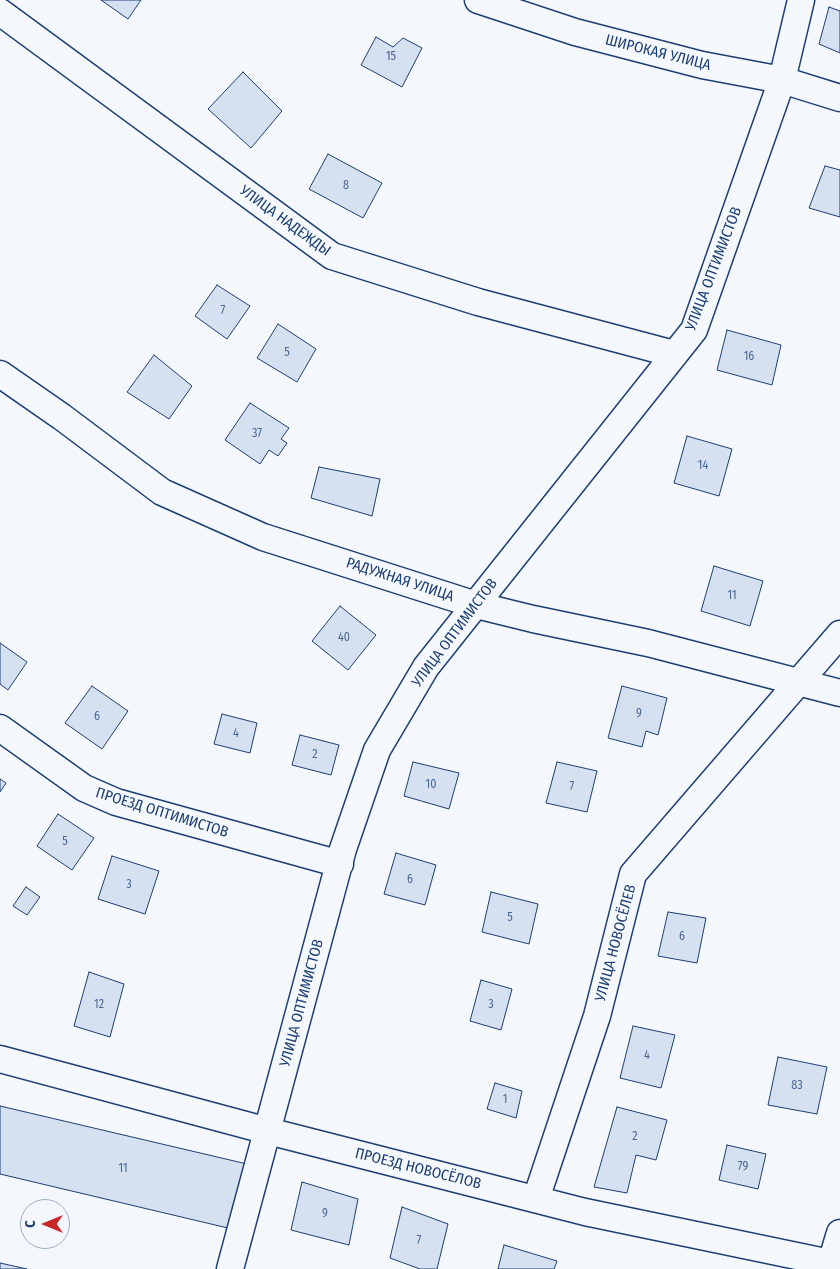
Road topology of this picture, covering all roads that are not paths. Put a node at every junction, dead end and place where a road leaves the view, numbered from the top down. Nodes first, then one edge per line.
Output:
1 (478, 0) edge
2 (800, 0) edge
3 (4, 11) edge
4 (782, 80) junction
5 (840, 98) edge
6 (674, 354) junction
7 (0, 374) edge
8 (476, 605) junction
9 (840, 634) edge
10 (799, 682) junction
11 (840, 693) edge
12 (0, 728) edge
13 (340, 864) junction
14 (0, 1058) edge
15 (268, 1131) junction
16 (536, 1199) junction
17 (840, 1233) edge
18 (836, 1264) edge
19 (230, 1269) edge

1 - 4 street, ШИРОКАЯ УЛИЦА
2 - 4 street, УЛИЦА ОПТИМИСТОВ
3 - 6 street, УЛИЦА НАДЕЖДЫ
4 - 5 street, ШИРОКАЯ УЛИЦА
4 - 6 street, УЛИЦА ОПТИМИСТОВ
6 - 8 street, УЛИЦА ОПТИМИСТОВ
7 - 8 street, РАДУЖНАЯ УЛИЦА
8 - 10 street, РАДУЖНАЯ УЛИЦА
8 - 13 street, УЛИЦА ОПТИМИСТОВ
9 - 10 street, УЛИЦА НОВОСЁЛЕВ
10 - 11 street, РАДУЖНАЯ УЛИЦА
10 - 16 street, УЛИЦА НОВОСЁЛЕВ
12 - 13 street, ПРОЕЗД ОПТИМИСТОВ
13 - 15 street, УЛИЦА ОПТИМИСТОВ
14 - 15 street, ПРОЕЗД НОВОСЁЛОВ
15 - 16 street, ПРОЕЗД НОВОСЁЛОВ
15 - 19 street, УЛИЦА ОПТИМИСТОВ
16 - 18 street, ПРОЕЗД НОВОСЁЛОВ
17 - 18 street

